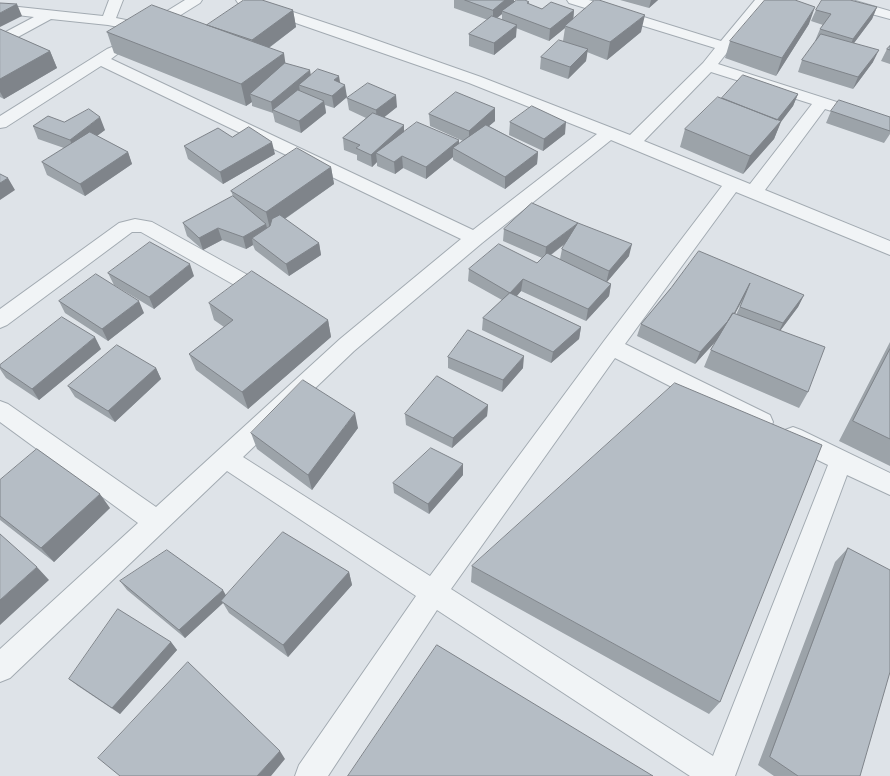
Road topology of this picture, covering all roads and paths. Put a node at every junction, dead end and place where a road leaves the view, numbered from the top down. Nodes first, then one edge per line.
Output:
1 (116, 0) edge
2 (195, 0) edge
3 (243, 0) edge
4 (574, 0) edge
5 (762, 0) edge
6 (836, 0) edge
7 (0, 9) edge
8 (50, 14) junction
9 (890, 14) edge
10 (108, 21) junction
11 (148, 30) junction
12 (0, 41) edge
13 (723, 46) junction
14 (101, 60) junction
15 (708, 66) junction
16 (821, 103) junction
17 (0, 123) edge
18 (890, 124) edge
19 (609, 133) junction
20 (632, 142) junction
21 (744, 188) junction
22 (475, 238) junction
23 (890, 248) edge
24 (282, 304) edge
25 (0, 320) edge
26 (611, 347) junction
27 (0, 410) edge
28 (226, 458) junction
29 (841, 461) junction
30 (890, 485) edge
31 (157, 522) junction
32 (434, 592) junction
33 (0, 668) edge
34 (310, 776) edge
35 (719, 776) edge

1 - 10 street
2 - 11 street
3 - 19 street
4 - 13 street
5 - 13 street
6 - 9 street
7 - 8 street
8 - 10 street
8 - 12 street
10 - 11 street
11 - 14 street
13 - 15 street
14 - 17 street
14 - 22 street
15 - 16 street
15 - 20 street
16 - 18 street
16 - 21 street
19 - 20 street
19 - 22 street
20 - 21 street
21 - 23 street
21 - 26 street
22 - 28 street
24 - 25 street
26 - 29 street
26 - 32 street
27 - 31 street
28 - 31 street
28 - 32 street
29 - 30 street
29 - 35 street
31 - 33 street
32 - 34 street
32 - 35 street

